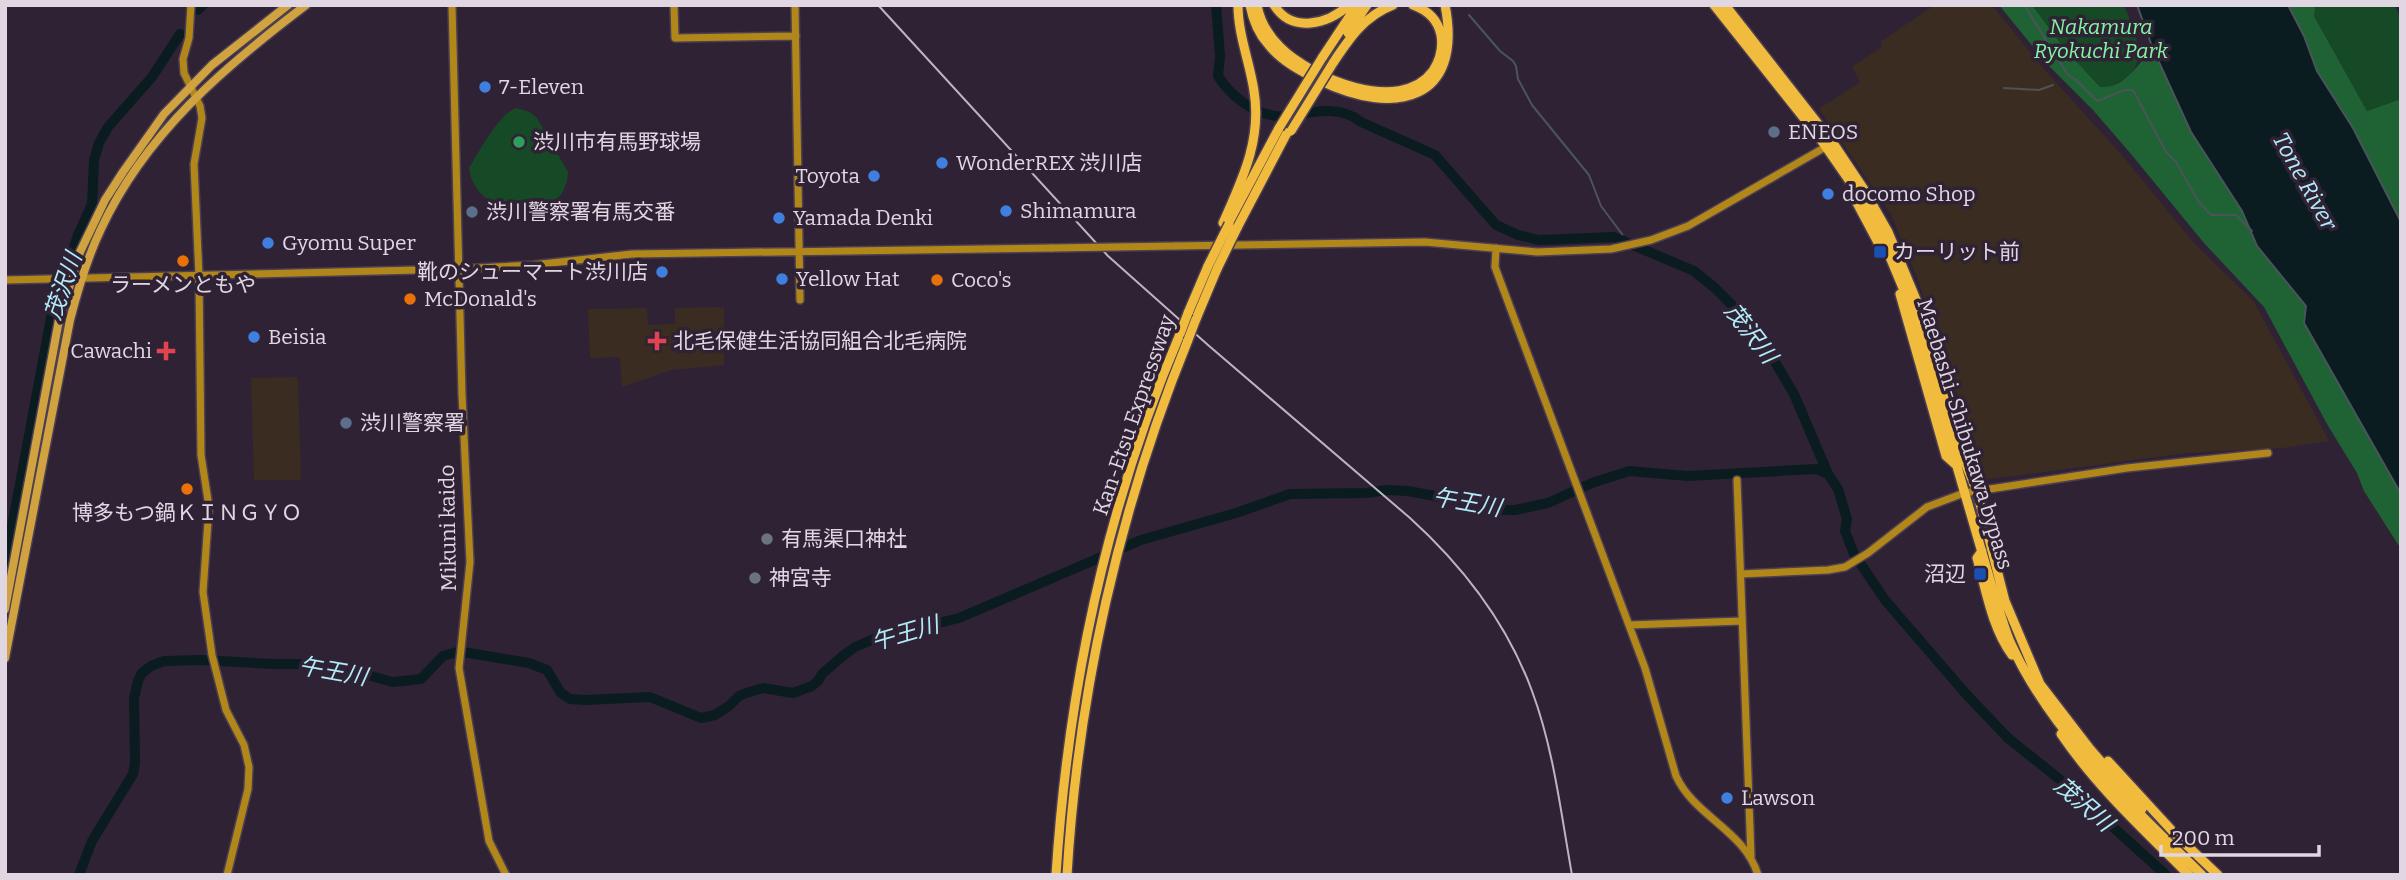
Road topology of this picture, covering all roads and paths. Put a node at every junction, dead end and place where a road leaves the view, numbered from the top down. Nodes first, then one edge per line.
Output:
1 (191, 5) edge
2 (288, 5) edge
3 (306, 5) edge
4 (452, 5) edge
5 (674, 5) edge
6 (795, 5) edge
7 (1238, 5) edge
8 (1250, 5) edge
9 (1257, 5) edge
10 (1274, 5) edge
11 (1349, 5) edge
12 (1357, 5) edge
13 (1367, 5) edge
14 (1392, 5) edge
15 (1413, 5) edge
16 (1445, 5) edge
17 (1714, 5) edge
18 (1725, 5) edge
19 (796, 36) junction
20 (1328, 61) junction
21 (190, 87) junction
22 (195, 97) junction
23 (1286, 129) junction
24 (1830, 145) junction
25 (1230, 225) junction
26 (1496, 248) junction
27 (799, 251) junction
28 (1210, 267) junction
29 (458, 269) junction
30 (199, 276) junction
31 (67, 279) junction
32 (81, 279) junction
33 (5, 280) edge
34 (800, 300) dead end
35 (1192, 312) junction
36 (1184, 337) junction
37 (2269, 453) dead end
38 (1737, 480) dead end
39 (1977, 492) junction
40 (1964, 493) junction
41 (1741, 574) junction
42 (5, 609) edge
43 (1742, 621) junction
44 (1629, 625) junction
45 (5, 658) edge
46 (2038, 687) junction
47 (1751, 856) junction
48 (227, 875) edge
49 (506, 875) edge
50 (1056, 875) edge
51 (1067, 875) edge
52 (1758, 875) edge
53 (2189, 875) edge
54 (2202, 875) edge
55 (2218, 875) edge

1 - 21 street
2 - 21 main road
3 - 22 main road
4 - 29 street, Mikuni kaido
5 - 19 street
6 - 19 street
7 - 25 highway
8 - 16 highway
9 - 15 highway
10 - 11 highway
12 - 20 highway, Kan-Etsu Expressway
13 - 20 highway, Kan-Etsu Expressway
14 - 20 highway
17 - 24 highway, Maebashi-Shibukawa bypass
18 - 24 highway, Maebashi-Shibukawa bypass
19 - 27 street
20 - 23 highway, Kan-Etsu Expressway, bridge
21 - 22 street
21 - 31 main road
22 - 30 street
22 - 32 main road
23 - 25 highway, Kan-Etsu Expressway
23 - 25 highway, Kan-Etsu Expressway
24 - 26 street
24 - 39 highway, Maebashi-Shibukawa bypass
24 - 40 highway, Maebashi-Shibukawa bypass
25 - 28 highway, Kan-Etsu Expressway, bridge
25 - 28 highway, bridge
26 - 27 street, bridge
26 - 44 street
27 - 29 street
27 - 34 street
28 - 35 highway, Kan-Etsu Expressway
28 - 35 highway, Kan-Etsu Expressway
29 - 30 street
29 - 49 street, Mikuni kaido
30 - 32 street
30 - 48 street
31 - 32 street
31 - 33 street
31 - 42 main road
32 - 45 main road
35 - 36 highway, Kan-Etsu Expressway, bridge
36 - 50 highway, Kan-Etsu Expressway
36 - 51 highway, Kan-Etsu Expressway
37 - 39 street
38 - 41 street
39 - 40 street
39 - 46 highway, Maebashi-Shibukawa bypass
40 - 41 street
40 - 46 highway, Maebashi-Shibukawa bypass
41 - 43 street
43 - 44 street
43 - 47 street
44 - 47 street
46 - 53 highway
46 - 54 highway, Maebashi-Shibukawa bypass
46 - 55 highway
47 - 52 street

